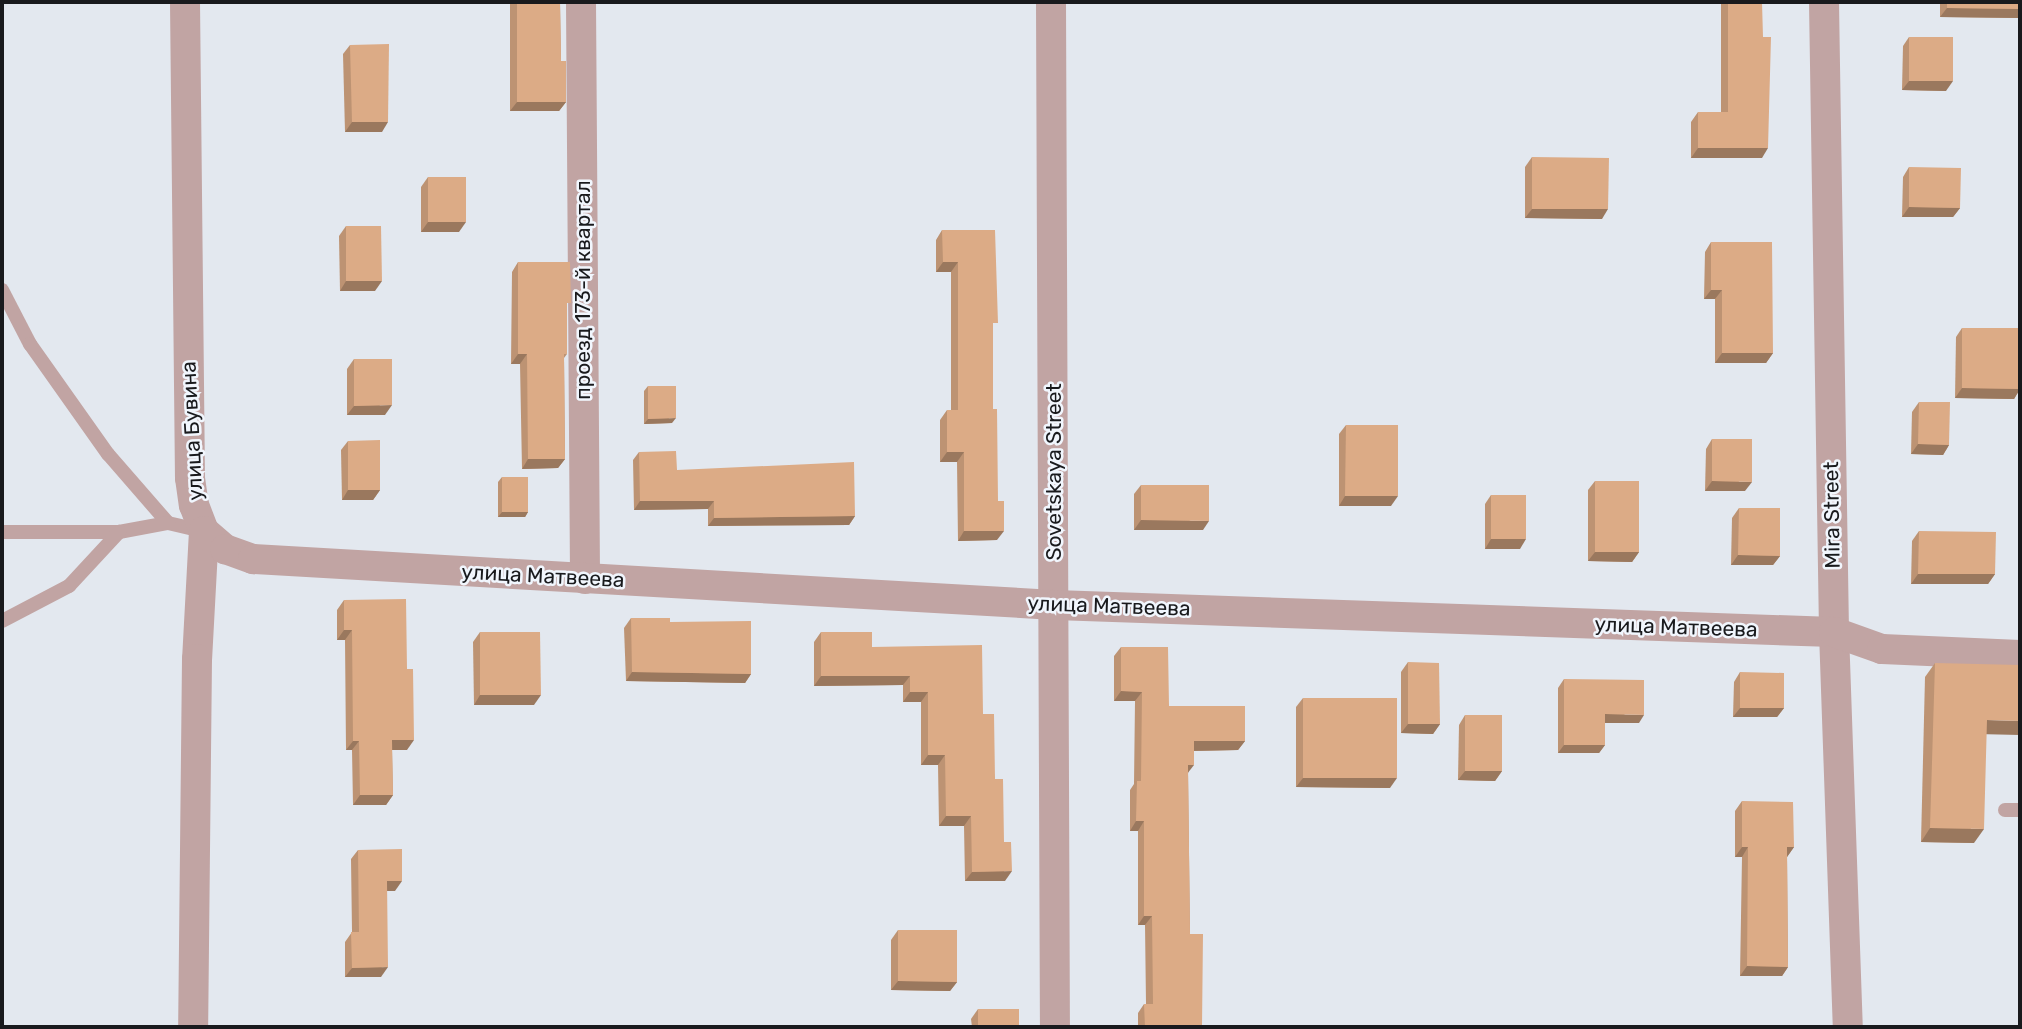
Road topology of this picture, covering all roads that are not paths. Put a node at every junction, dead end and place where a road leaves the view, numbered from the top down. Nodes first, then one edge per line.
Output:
1 (185, 2) edge
2 (581, 2) edge
3 (1051, 2) edge
4 (1825, 2) edge
5 (2, 290) edge
6 (168, 523) junction
7 (204, 531) junction
8 (2, 532) edge
9 (120, 532) junction
10 (585, 579) junction
11 (1055, 605) junction
12 (2, 621) edge
13 (1834, 632) junction
14 (2020, 655) edge
15 (193, 1027) edge
16 (1055, 1027) edge
17 (1848, 1027) edge

1 - 7 street, улица Бувина
2 - 10 street, проезд 173-й квартал
3 - 11 street, Sovetskaya Street
4 - 13 street, Mira Street
5 - 6 lane
6 - 7 lane
6 - 9 lane
7 - 10 street, улица Матвеева
7 - 15 street, улица Бувина
8 - 9 lane
9 - 12 lane
10 - 11 street, улица Матвеева
11 - 13 street, улица Матвеева
11 - 16 street, Sovetskaya Street
13 - 14 street, улица Матвеева
13 - 17 street, Mira Street

